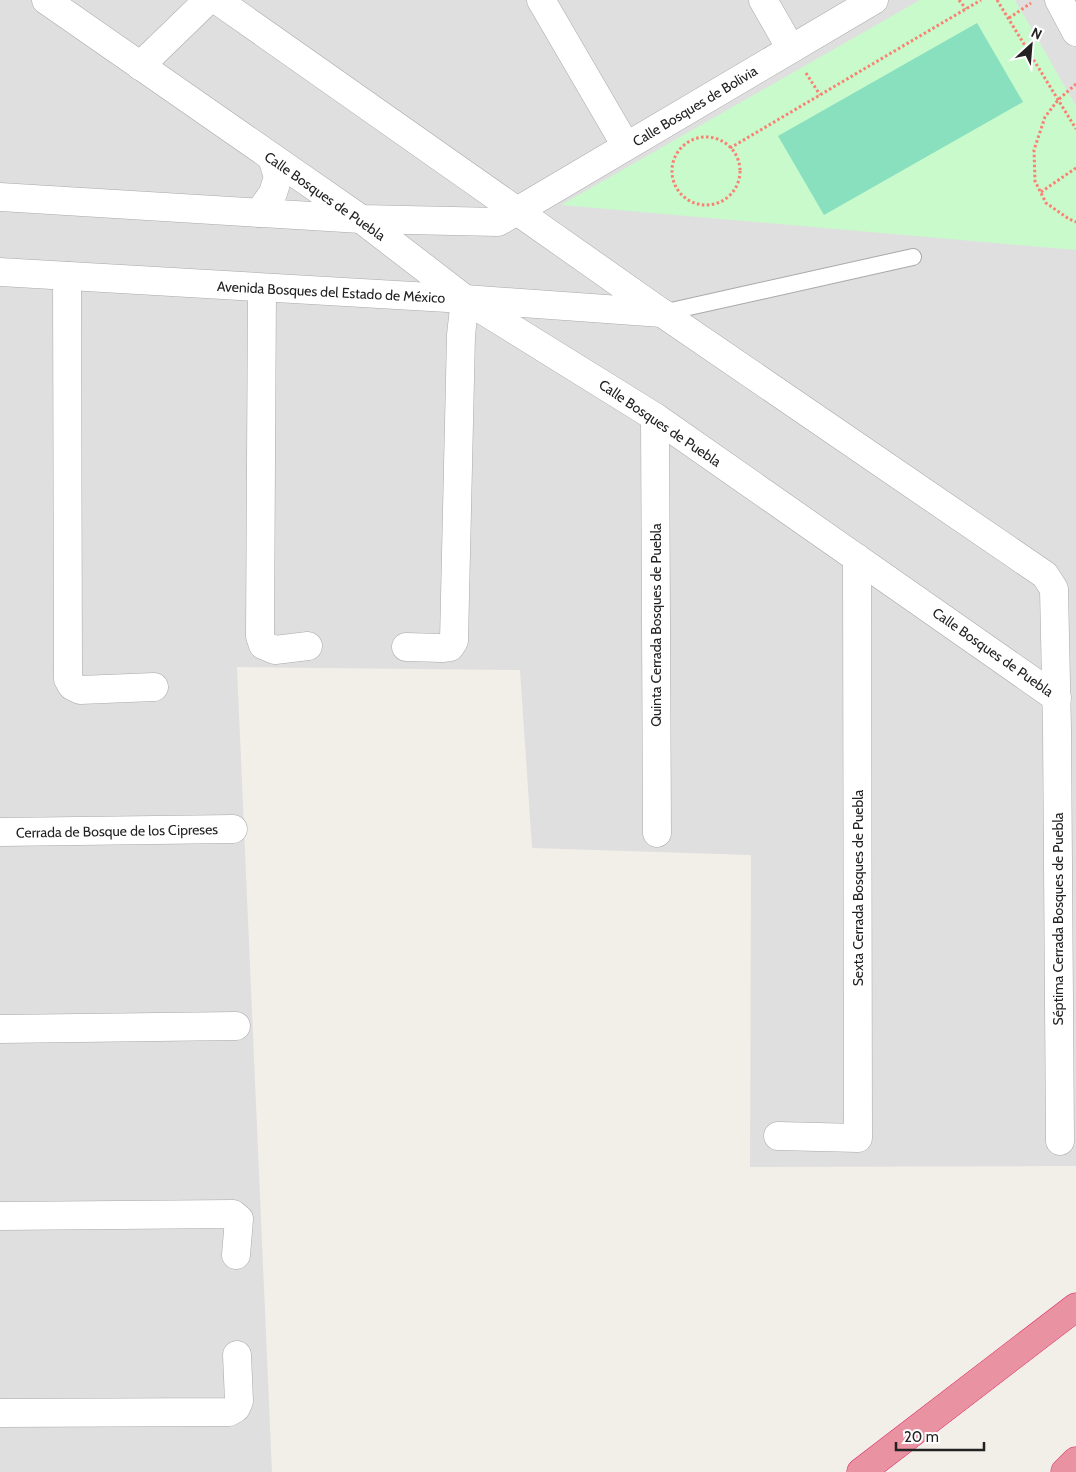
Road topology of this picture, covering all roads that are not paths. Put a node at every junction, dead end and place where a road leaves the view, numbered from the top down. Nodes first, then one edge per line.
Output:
1 (46, 0) edge
2 (208, 0) edge
3 (217, 0) edge
4 (540, 0) edge
5 (763, 0) edge
6 (874, 0) edge
7 (1059, 0) edge
8 (1076, 32) edge
9 (791, 49) junction
10 (140, 66) junction
11 (626, 146) junction
12 (272, 158) junction
13 (0, 196) edge
14 (517, 212) junction
15 (259, 213) junction
16 (361, 219) junction
17 (914, 258) dead end
18 (0, 272) edge
19 (67, 276) junction
20 (262, 288) junction
21 (466, 299) junction
22 (662, 312) junction
23 (655, 417) junction
24 (858, 558) junction
25 (308, 646) dead end
26 (406, 648) dead end
27 (154, 687) dead end
28 (1056, 698) junction
29 (233, 830) dead end
30 (0, 832) edge
31 (657, 833) dead end
32 (236, 1026) dead end
33 (0, 1029) edge
34 (778, 1136) dead end
35 (1060, 1141) dead end
36 (0, 1216) edge
37 (236, 1255) dead end
38 (1076, 1307) edge
39 (237, 1355) dead end
40 (0, 1413) edge
41 (1076, 1461) edge
42 (861, 1472) edge
43 (1065, 1472) edge

1 - 10 street, Calle Bosques de Puebla
2 - 10 street
3 - 14 street, Calle Bosques de Puebla
4 - 11 street
5 - 9 street
6 - 9 street, Calle Bosques de Bolivia
7 - 8 street
9 - 11 street, Calle Bosques de Bolivia
10 - 12 street, Calle Bosques de Puebla
11 - 14 street, Calle Bosques de Bolivia
12 - 15 street
12 - 16 street, Calle Bosques de Puebla
13 - 15 street
14 - 16 street
14 - 22 street, Calle Bosques de Puebla
15 - 16 street
16 - 21 street, Calle Bosques de Puebla
17 - 22 lane
18 - 19 street, Avenida Bosques del Estado de México
19 - 20 street, Avenida Bosques del Estado de México
19 - 27 street
20 - 21 street, Avenida Bosques del Estado de México
20 - 25 street
21 - 22 street, Avenida Bosques del Estado de México
21 - 23 street, Calle Bosques de Puebla
21 - 26 street
22 - 28 street, Calle Bosques de Puebla
23 - 24 street, Calle Bosques de Puebla
23 - 31 street, Quinta Cerrada Bosques de Puebla
24 - 28 street, Calle Bosques de Puebla
24 - 34 street, Sexta Cerrada Bosques de Puebla
28 - 35 street, Séptima Cerrada Bosques de Puebla
29 - 30 street, Cerrada de Bosque de los Cipreses
32 - 33 street
36 - 37 street
38 - 42 highway
39 - 40 street
41 - 43 highway

